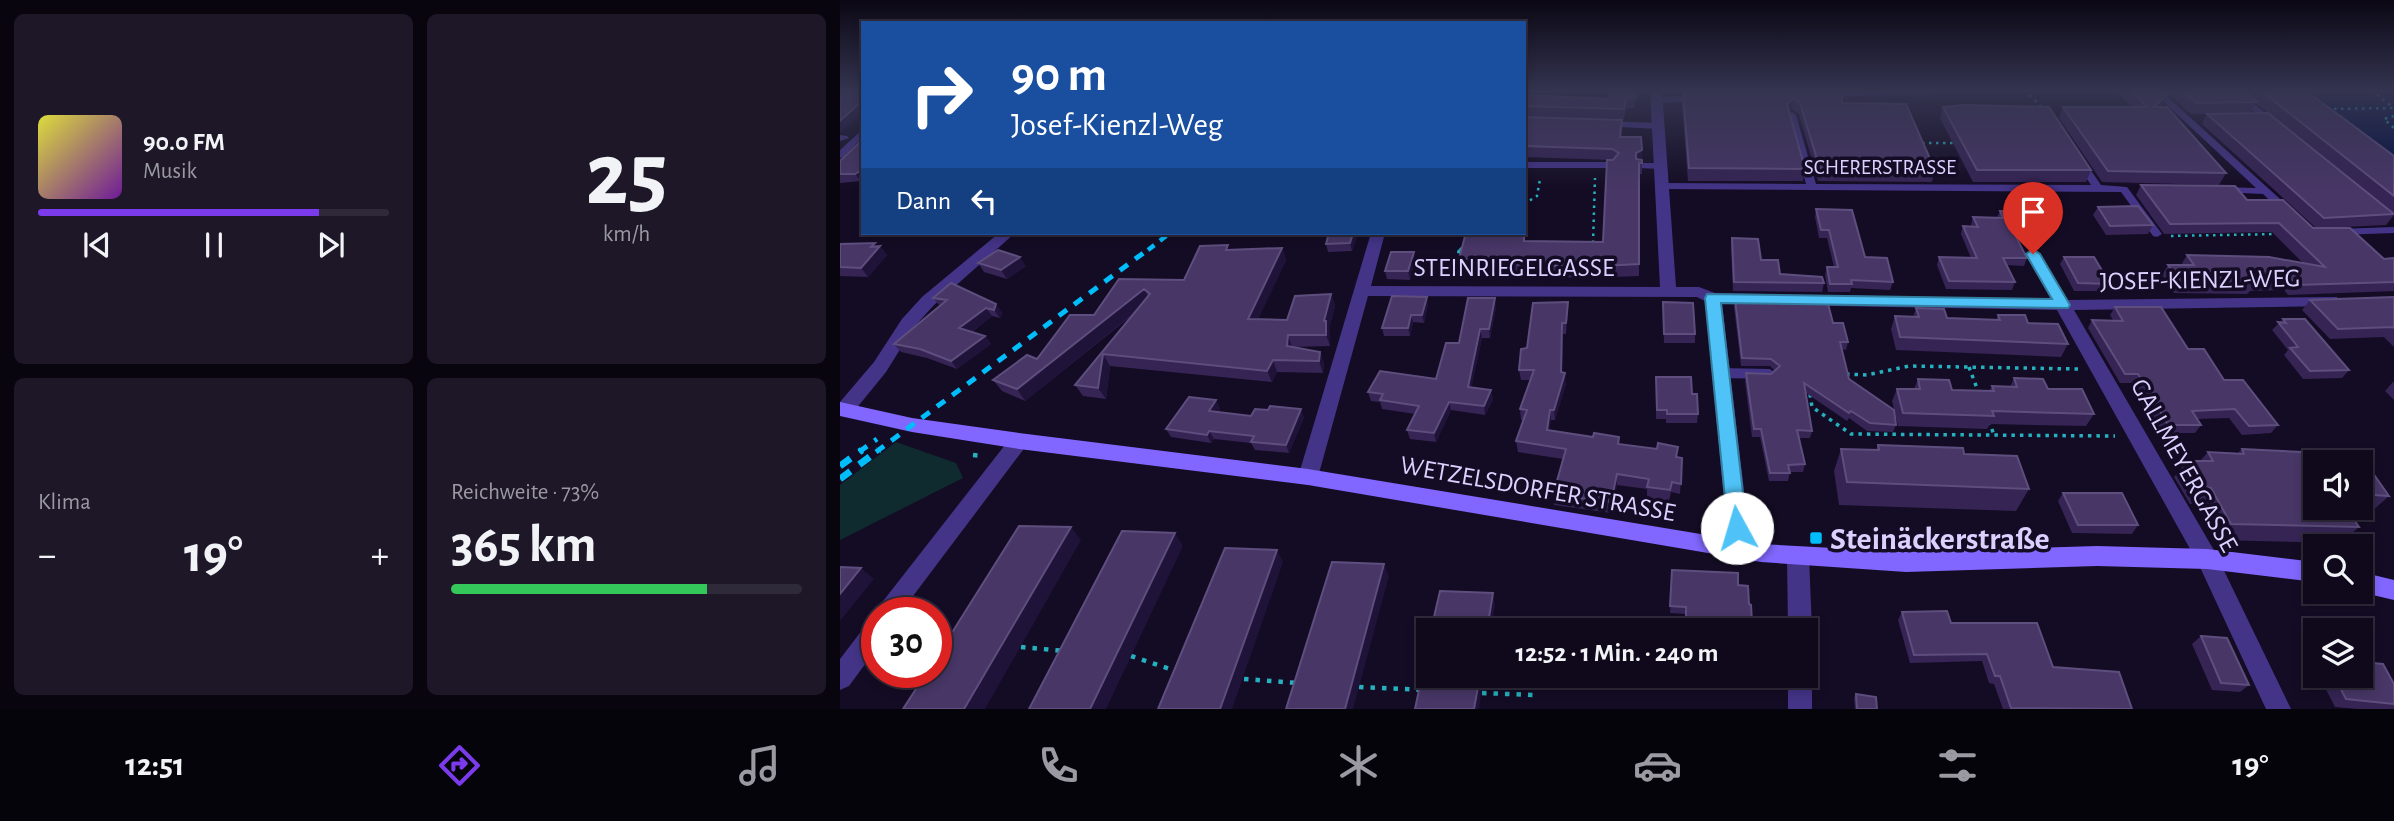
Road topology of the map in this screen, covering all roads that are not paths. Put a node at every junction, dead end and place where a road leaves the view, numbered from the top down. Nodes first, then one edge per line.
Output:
1 (1794, 123) edge
2 (2191, 123) edge
3 (2272, 123) edge
4 (1592, 124) edge
5 (1659, 126) joint
6 (2279, 129) edge
7 (861, 134) edge
8 (2075, 154) edge
9 (840, 155) edge
10 (1526, 165) edge
11 (1612, 165) edge
12 (1642, 166) edge
13 (1662, 166) junction
14 (1663, 186) junction
15 (1812, 186) junction
16 (2098, 188) junction
17 (2124, 189) junction
18 (2138, 189) edge
19 (2206, 190) edge
20 (2265, 191) junction
21 (2294, 217) edge
22 (2394, 230) edge
23 (2326, 233) edge
24 (2157, 234) road end
25 (1006, 235) edge
26 (1377, 235) edge
27 (2033, 254) dead end
28 (1360, 291) junction
29 (1668, 292) junction
30 (1713, 298) junction
31 (2345, 300) edge
32 (2063, 305) junction
33 (1720, 373) junction
34 (1770, 374) edge
35 (842, 410) edge
36 (1019, 441) junction
37 (1308, 477) junction
38 (1740, 550) junction
39 (1798, 557) junction
40 (2207, 559) junction
41 (2303, 571) edge
42 (2373, 585) edge
43 (2394, 590) edge
44 (899, 597) edge
45 (1800, 618) edge
46 (861, 650) edge
47 (840, 677) edge
48 (1800, 688) edge
49 (1800, 709) edge
50 (2279, 709) edge

1 - 15 lane
2 - 20 lane
3 - 6 lane
4 - 5 lane
5 - 13 street
7 - 9 lane
8 - 16 lane
10 - 11 lane
12 - 13 lane
13 - 14 street
14 - 15 lane, SCHERERSTRASSE
14 - 29 street
15 - 16 lane, SCHERERSTRASSE
16 - 17 lane, SCHERERSTRASSE
17 - 18 lane, SCHERERSTRASSE
17 - 24 lane
19 - 20 lane
20 - 21 lane
22 - 23 lane
25 - 35 street
26 - 28 street
27 - 32 street, GALLMEYERGASSE
28 - 29 street, STEINRIEGELGASSE
28 - 37 street
29 - 30 street
30 - 32 street, JOSEF-KIENZL-WEG
30 - 33 street
31 - 32 street, JOSEF-KIENZL-WEG
32 - 40 street, GALLMEYERGASSE
33 - 34 lane
33 - 38 street
35 - 36 main road, WETZELSDORFER STRASSE
36 - 37 main road, WETZELSDORFER STRASSE
36 - 44 street
37 - 38 main road, WETZELSDORFER STRASSE
38 - 39 main road, WETZELSDORFER STRASSE
39 - 40 main road, WETZELSDORFER STRASSE
39 - 45 street
40 - 41 main road, WETZELSDORFER STRASSE
40 - 50 street, GALLMEYERGASSE
42 - 43 main road
46 - 47 street
48 - 49 street

